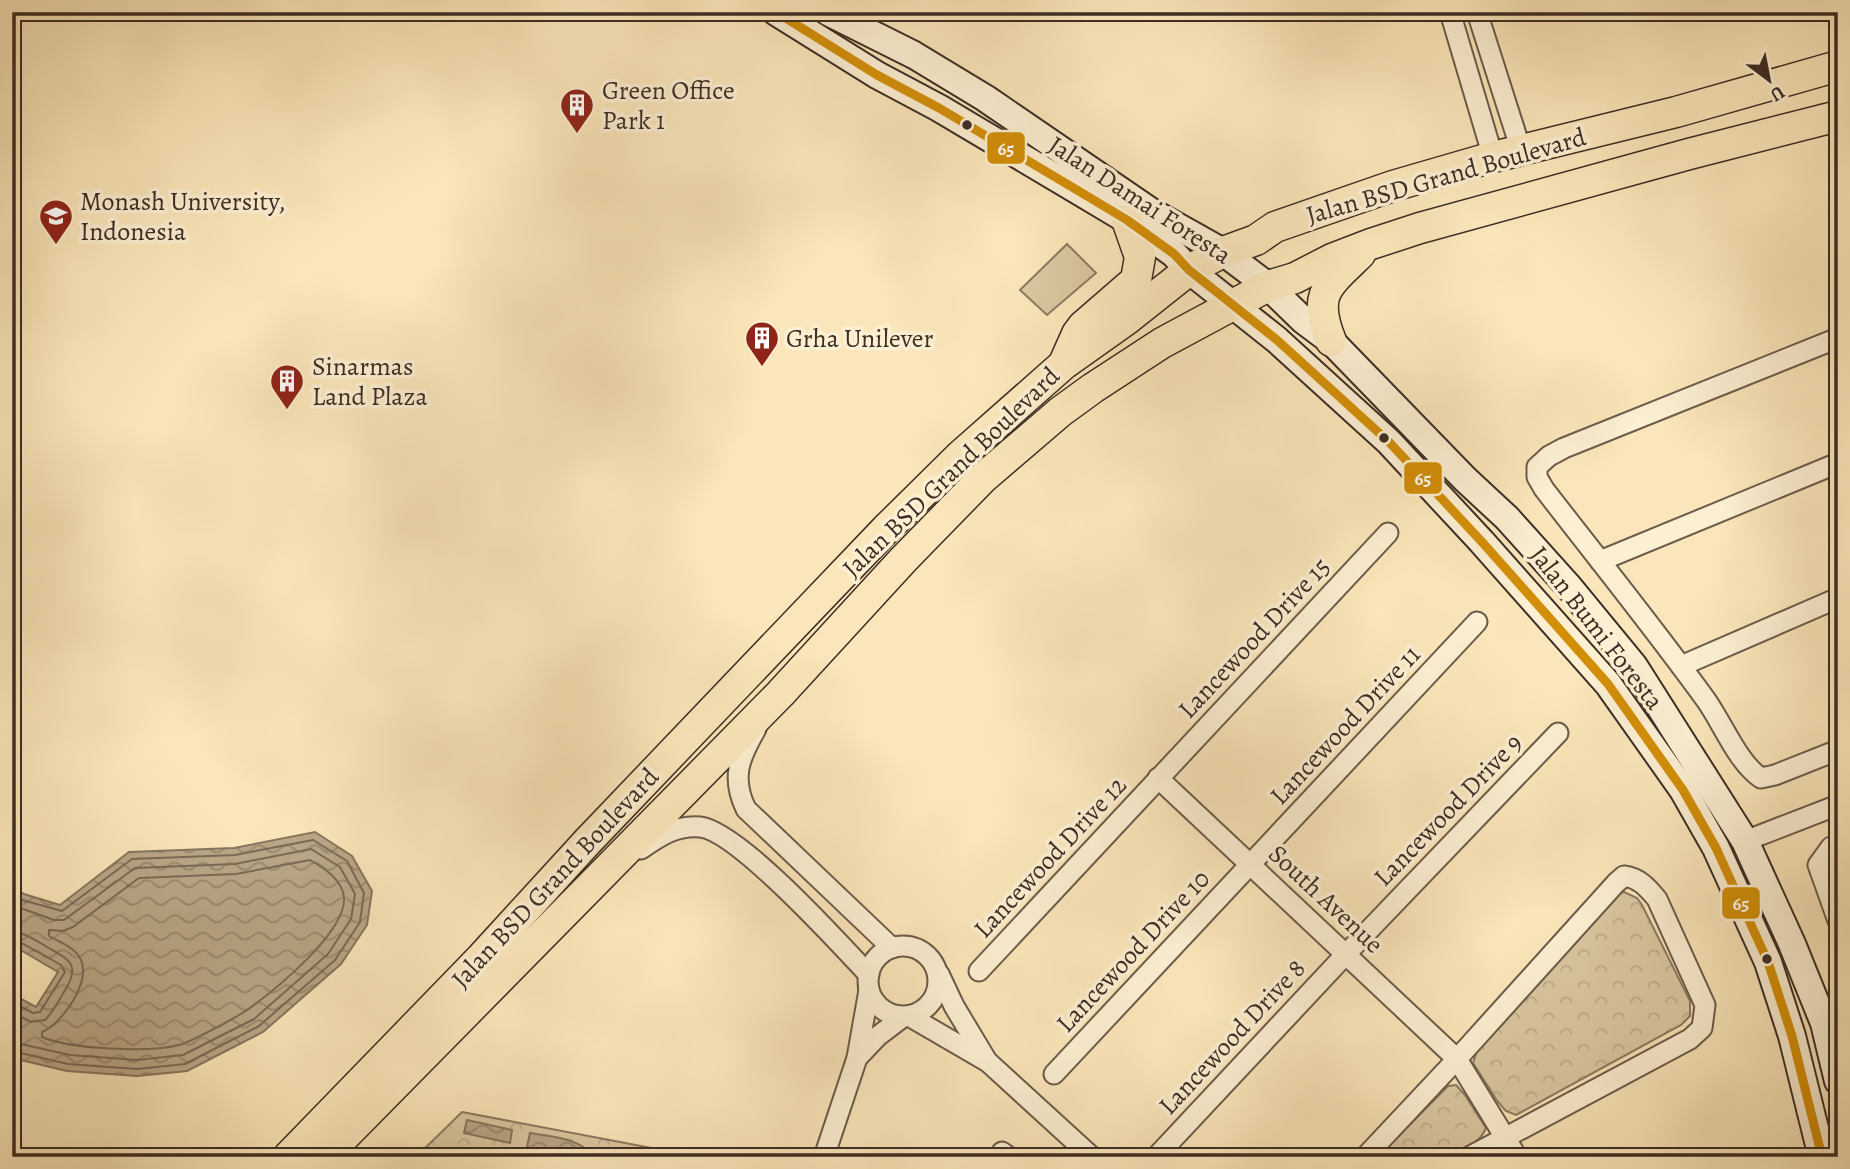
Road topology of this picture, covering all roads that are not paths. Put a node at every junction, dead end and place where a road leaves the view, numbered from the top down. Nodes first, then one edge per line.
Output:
1 (776, 12) edge
2 (1450, 12) edge
3 (1478, 12) edge
4 (837, 14) edge
5 (1838, 66) edge
6 (1495, 73) junction
7 (1469, 82) junction
8 (1838, 116) edge
9 (1507, 153) junction
10 (1127, 220) junction
11 (1371, 244) junction
12 (1223, 252) junction
13 (1188, 270) junction
14 (1268, 286) junction
15 (1232, 304) junction
16 (1838, 338) edge
17 (1331, 341) junction
18 (1064, 364) junction
19 (1838, 463) edge
20 (1388, 533) dead end
21 (1600, 562) junction
22 (1838, 598) edge
23 (1477, 621) dead end
24 (1681, 666) junction
25 (780, 694) junction
26 (1558, 733) dead end
27 (1838, 750) edge
28 (1158, 778) junction
29 (1838, 806) edge
30 (1745, 841) junction
31 (1838, 845) edge
32 (793, 854) junction
33 (1251, 865) junction
34 (772, 876) junction
35 (833, 892) junction
36 (582, 895) junction
37 (812, 915) junction
38 (1838, 921) edge
39 (892, 948) junction
40 (1346, 954) junction
41 (937, 970) junction
42 (979, 971) dead end
43 (869, 982) junction
44 (906, 1016) junction
45 (418, 1041) junction
46 (856, 1058) junction
47 (1457, 1059) junction
48 (988, 1062) junction
49 (1054, 1074) dead end
50 (1838, 1082) edge
51 (1506, 1137) junction
52 (288, 1157) edge
53 (324, 1157) edge
54 (824, 1157) edge
55 (1092, 1157) edge
56 (1156, 1157) edge
57 (1364, 1157) edge
58 (1469, 1157) edge
59 (1517, 1157) edge
60 (1822, 1157) edge

1 - 10 main road, Jalan Damai Foresta
2 - 7 street
3 - 6 street
4 - 12 main road, Jalan Damai Foresta
5 - 9 main road, Jalan BSD Grand Boulevard
6 - 7 street
6 - 9 street
7 - 9 street
8 - 11 main road, Jalan BSD Grand Boulevard
9 - 12 main road, Jalan BSD Grand Boulevard
10 - 13 main road, Jalan Damai Foresta
10 - 18 main road
11 - 14 main road, Jalan BSD Grand Boulevard
11 - 17 main road
12 - 13 main road, Jalan BSD Grand Boulevard
12 - 14 main road, Jalan Damai Foresta
13 - 15 main road, Jalan Damai Foresta
13 - 18 main road, Jalan BSD Grand Boulevard
14 - 15 main road, Jalan BSD Grand Boulevard
14 - 17 main road, Jalan Bumi Foresta
15 - 25 main road, Jalan BSD Grand Boulevard
15 - 60 main road, Jalan Bumi Foresta
16 - 21 street
17 - 30 main road, Jalan Bumi Foresta
18 - 45 main road, Jalan BSD Grand Boulevard
19 - 21 street
20 - 28 street, Lancewood Drive 15
21 - 24 street
22 - 24 street
23 - 33 street, Lancewood Drive 11
24 - 27 street
25 - 32 street
25 - 36 main road, Jalan BSD Grand Boulevard
26 - 40 street, Lancewood Drive 9
28 - 33 street, South Avenue
28 - 42 street, Lancewood Drive 12
29 - 30 street
30 - 50 main road, Jalan Bumi Foresta
31 - 38 street
32 - 34 street
32 - 35 street
33 - 40 street, South Avenue
33 - 49 street, Lancewood Drive 10
34 - 36 street
34 - 37 street
35 - 37 street
35 - 39 street
36 - 45 main road, Jalan BSD Grand Boulevard
37 - 43 street
39 - 41 street
39 - 43 street
40 - 47 street, South Avenue
40 - 56 street, Lancewood Drive 8
41 - 44 street
41 - 48 street
43 - 44 street
43 - 46 street
44 - 46 street
44 - 48 street
45 - 52 main road, Jalan BSD Grand Boulevard
45 - 53 main road, Jalan BSD Grand Boulevard
46 - 54 street
47 - 51 street, South Avenue
47 - 51 street
47 - 57 street
48 - 55 street
51 - 58 street
51 - 59 street, South Avenue

